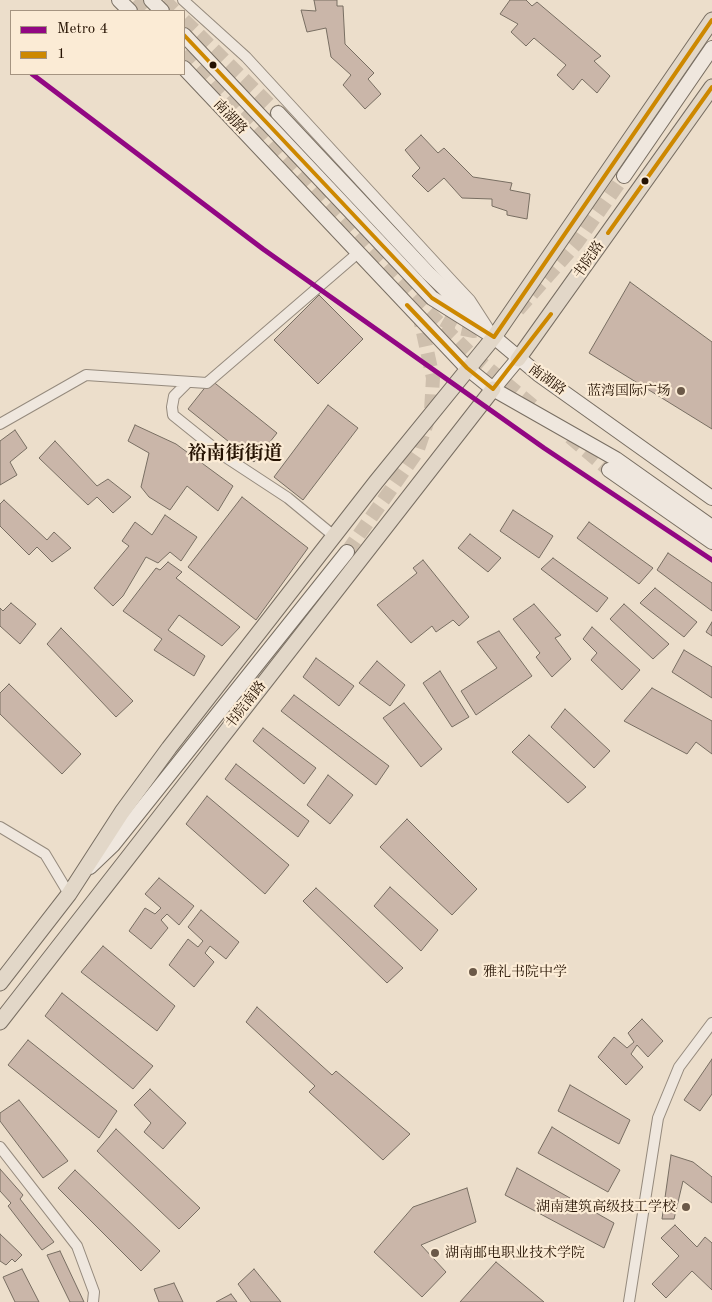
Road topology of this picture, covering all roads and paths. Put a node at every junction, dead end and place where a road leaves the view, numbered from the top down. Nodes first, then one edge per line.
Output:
1 (119, 0) edge
2 (151, 0) edge
3 (183, 0) edge
4 (129, 10) edge
5 (161, 10) edge
6 (712, 20) edge
7 (185, 36) edge
8 (712, 48) edge
9 (185, 69) edge
10 (712, 87) edge
11 (278, 113) tunnel mouth
12 (624, 176) tunnel mouth
13 (358, 253) junction
14 (494, 337) junction
15 (518, 359) junction
16 (467, 368) junction
17 (188, 382) junction
18 (493, 389) junction
19 (0, 424) edge
20 (609, 470) tunnel mouth
21 (712, 498) edge
22 (712, 527) edge
23 (334, 536) junction
24 (712, 542) edge
25 (347, 552) tunnel mouth
26 (0, 827) edge
27 (82, 875) junction
28 (69, 894) junction
29 (0, 984) edge
30 (0, 1022) edge
31 (712, 1023) edge
32 (0, 1147) edge
33 (630, 1290) junction
34 (94, 1302) edge
35 (629, 1302) edge
36 (637, 1302) edge

1 - 4 main road
2 - 5 main road
3 - 14 street
6 - 14 main road
7 - 14 main road, 南湖路
8 - 12 main road
9 - 13 main road, 南湖路
10 - 15 main road, 书院路
11 - 14 main road
13 - 16 main road, 南湖路
13 - 17 street
14 - 15 main road, 南湖路
14 - 16 main road
15 - 18 main road
15 - 21 main road, 南湖路
16 - 18 main road, 南湖路
16 - 23 main road
17 - 19 street
17 - 23 street
18 - 22 main road, 南湖路
18 - 30 main road, 书院南路
20 - 24 main road
23 - 27 main road
25 - 27 main road
26 - 28 street
27 - 28 main road
28 - 29 main road
31 - 33 street
32 - 34 street
33 - 35 street
33 - 36 street

